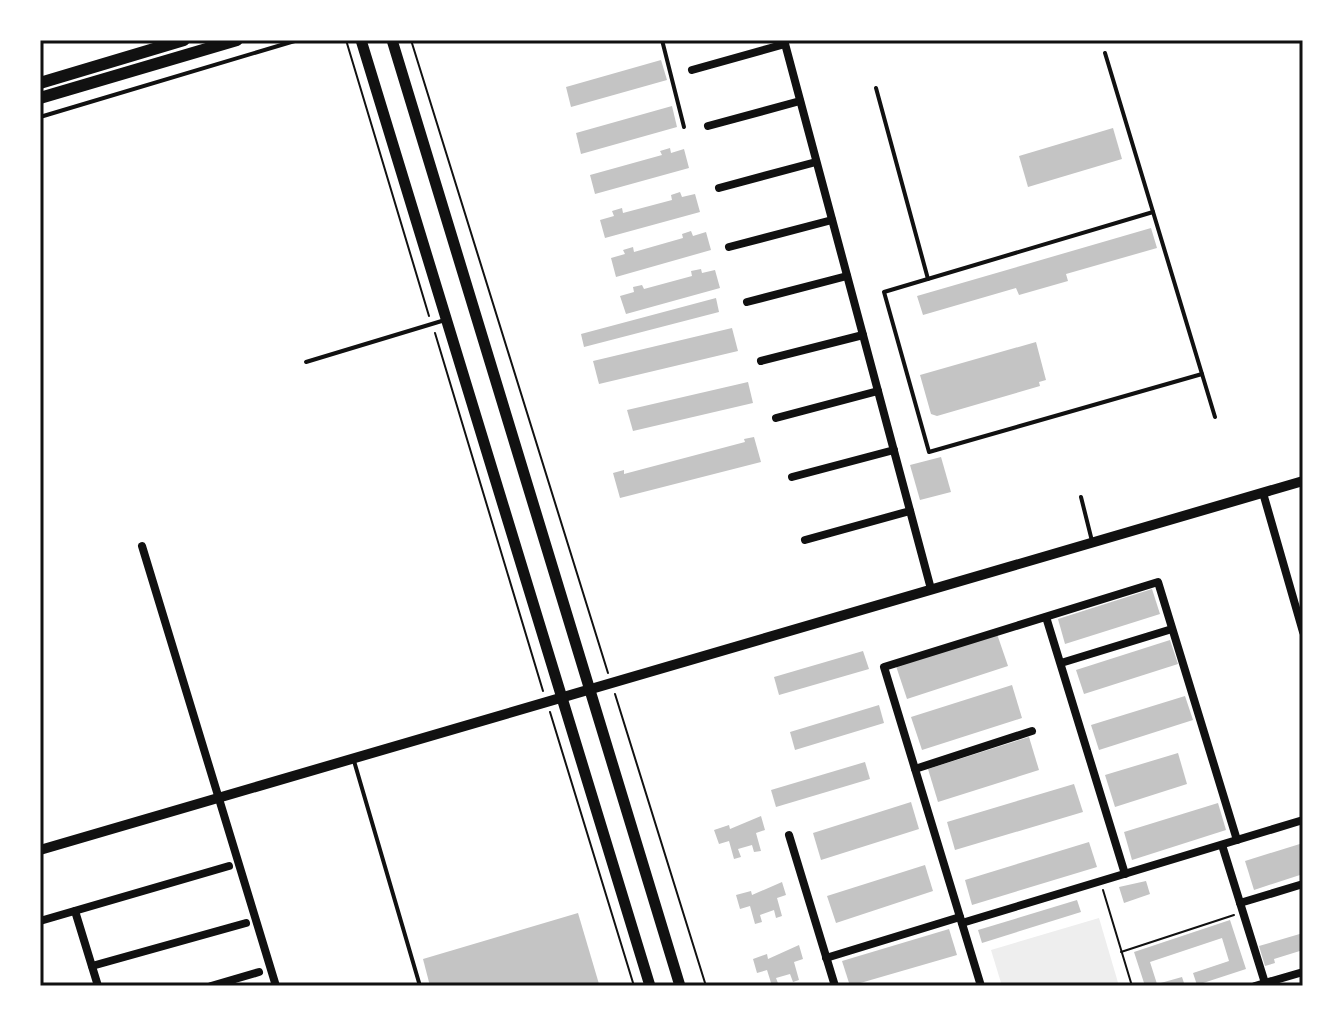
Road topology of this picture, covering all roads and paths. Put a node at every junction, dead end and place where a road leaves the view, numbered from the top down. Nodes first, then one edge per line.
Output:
1 (184, 40) edge
2 (237, 40) edge
3 (298, 40) edge
4 (346, 40) edge
5 (361, 40) edge
6 (392, 40) edge
7 (411, 40) edge
8 (662, 40) edge
9 (784, 42) edge
10 (1105, 53) dead end
11 (692, 70) dead end
12 (40, 83) edge
13 (876, 88) dead end
14 (40, 98) edge
15 (800, 101) junction
16 (40, 117) edge
17 (708, 126) dead end
18 (684, 127) dead end
19 (816, 162) junction
20 (719, 188) dead end
21 (1153, 212) junction
22 (832, 220) junction
23 (729, 247) dead end
24 (847, 276) junction
25 (928, 279) junction
26 (747, 302) dead end
27 (445, 320) junction
28 (432, 324) junction
29 (863, 335) junction
30 (761, 361) dead end
31 (306, 362) dead end
32 (1202, 374) junction
33 (878, 391) junction
34 (1215, 417) dead end
35 (776, 418) dead end
36 (894, 450) junction
37 (792, 477) dead end
38 (1303, 481) edge
39 (1263, 493) junction
40 (1081, 497) dead end
41 (910, 511) junction
42 (805, 540) dead end
43 (1092, 541) junction
44 (142, 546) dead end
45 (931, 589) junction
46 (1046, 617) junction
47 (1172, 629) junction
48 (1303, 632) edge
49 (1061, 663) junction
50 (611, 683) junction
51 (588, 690) junction
52 (561, 698) junction
53 (547, 702) junction
54 (1032, 731) dead end
55 (353, 759) junction
56 (915, 769) junction
57 (220, 797) junction
58 (1303, 820) edge
59 (789, 835) dead end
60 (1237, 840) junction
61 (1222, 845) junction
62 (40, 850) edge
63 (229, 866) dead end
64 (1125, 874) junction
65 (1100, 881) junction
66 (1303, 884) edge
67 (1241, 907) junction
68 (75, 911) junction
69 (961, 920) junction
70 (40, 921) edge
71 (246, 923) dead end
72 (1121, 952) junction
73 (826, 958) junction
74 (92, 966) junction
75 (259, 972) dead end
76 (1303, 972) edge
77 (1260, 984) edge
78 (98, 986) edge
79 (211, 986) edge
80 (276, 986) edge
81 (420, 986) edge
82 (634, 986) edge
83 (650, 986) edge
84 (680, 986) edge
85 (706, 986) edge
86 (835, 986) edge
87 (981, 986) edge
88 (1132, 986) edge

1 - 12 main road
2 - 14 main road
3 - 16 lane
4 - 28 path
5 - 27 main road
6 - 51 main road
7 - 50 path
8 - 18 lane
9 - 11 street
9 - 15 street
10 - 21 lane
13 - 25 lane
15 - 17 street
15 - 19 street
19 - 20 street
19 - 22 street
21 - 25 lane
21 - 32 lane
22 - 23 street
22 - 24 street
24 - 26 street
24 - 29 street
25 - 32 lane
27 - 28 lane
27 - 52 main road
28 - 31 lane
28 - 53 path
29 - 30 street
29 - 33 street
32 - 34 lane
33 - 35 street
33 - 36 street
36 - 37 street
36 - 41 street
38 - 39 street
39 - 43 street
39 - 48 street
40 - 43 lane
41 - 42 street
41 - 45 street
43 - 45 street
44 - 57 street
45 - 50 street
46 - 47 street
46 - 49 street
46 - 56 street
47 - 49 street
47 - 60 street
49 - 64 street
50 - 51 street
50 - 85 path
51 - 52 street
51 - 84 main road
52 - 53 street
52 - 83 main road
53 - 55 street
53 - 82 path
54 - 56 street
55 - 57 street
55 - 81 lane
56 - 69 street
57 - 62 street
57 - 80 street
58 - 60 street
59 - 73 street
60 - 61 street
61 - 64 street
61 - 67 street
63 - 68 street
64 - 65 street
65 - 69 street
65 - 72 path
66 - 67 street
67 - 72 path
67 - 77 street
68 - 70 street
68 - 74 street
69 - 73 street
69 - 87 street
71 - 74 street
72 - 88 path
73 - 86 street
74 - 78 street
75 - 79 street
76 - 77 street

